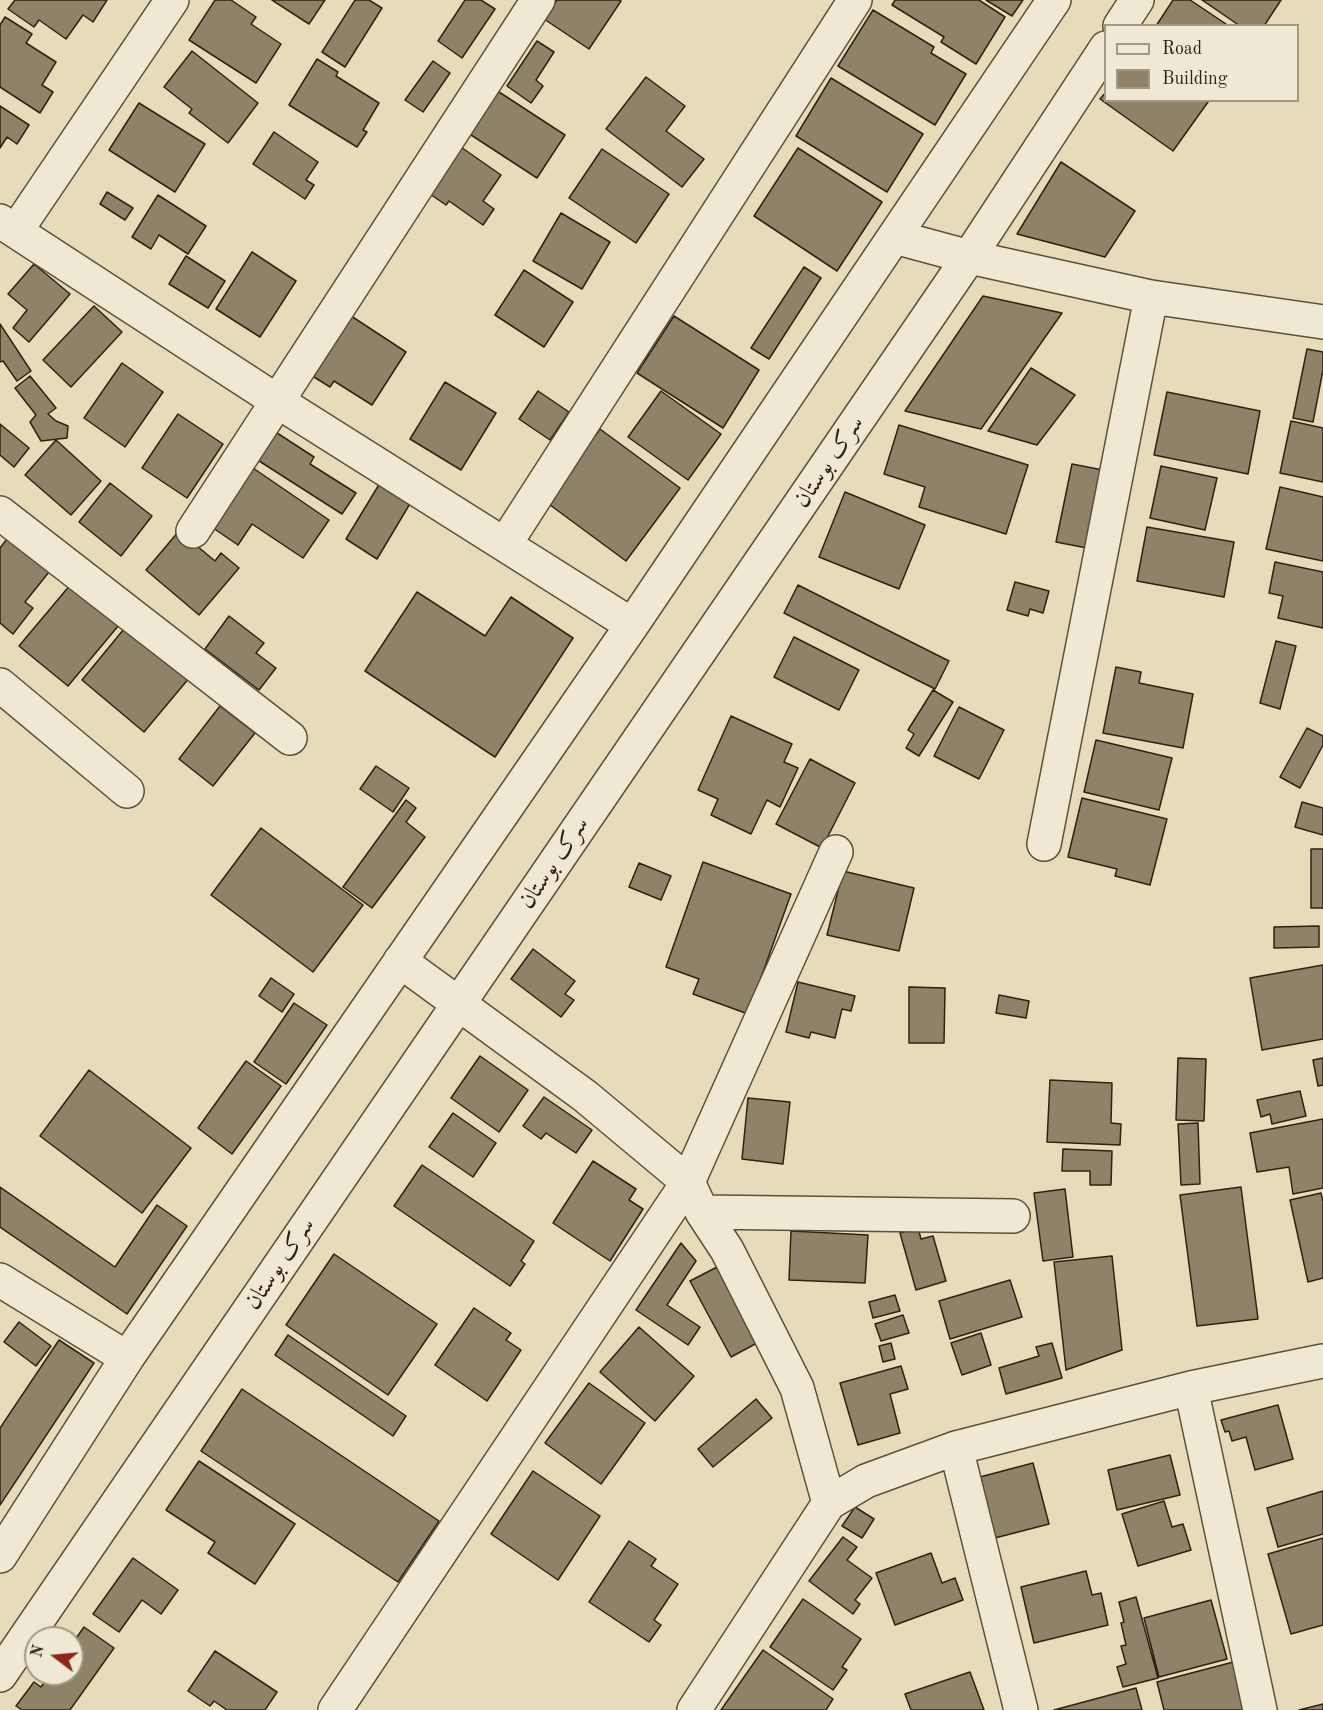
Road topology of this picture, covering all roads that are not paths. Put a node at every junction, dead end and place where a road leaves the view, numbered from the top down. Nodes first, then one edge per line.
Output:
1 (172, 0) edge
2 (538, 0) edge
3 (855, 0) edge
4 (1054, 0) edge
5 (1137, 0) edge
6 (1121, 24) edge
7 (1104, 51) edge
8 (8, 226) edge
9 (895, 237) junction
10 (969, 257) junction
11 (1151, 297) junction
12 (1323, 322) edge
13 (277, 401) junction
14 (0, 513) edge
15 (193, 531) dead end
16 (505, 544) junction
17 (632, 625) junction
18 (0, 685) edge
19 (290, 738) dead end
20 (127, 791) dead end
21 (1044, 844) dead end
22 (836, 852) dead end
23 (400, 961) junction
24 (459, 1002) junction
25 (688, 1182) junction
26 (702, 1212) junction
27 (1013, 1216) dead end
28 (0, 1280) edge
29 (127, 1358) junction
30 (1323, 1361) edge
31 (1191, 1389) junction
32 (956, 1448) junction
33 (829, 1503) junction
34 (0, 1556) edge
35 (0, 1675) edge
36 (335, 1710) edge
37 (694, 1710) edge
38 (1021, 1710) edge
39 (1260, 1710) edge

1 - 8 street
2 - 13 street
3 - 16 street
4 - 9 street
5 - 6 street
7 - 10 street, سرک بوستان
8 - 13 street
9 - 10 street
9 - 17 street
10 - 11 street
10 - 24 street, سرک بوستان
11 - 12 street
11 - 21 street
13 - 15 street
13 - 16 street
14 - 19 street
16 - 17 street
17 - 23 street
18 - 20 street
22 - 25 street
23 - 24 street
23 - 29 street
24 - 25 street
24 - 35 street, سرک بوستان
25 - 26 street
25 - 36 street
26 - 27 street
26 - 33 street
28 - 29 street
29 - 34 street
30 - 31 street
31 - 32 street
31 - 39 street
32 - 33 street
32 - 38 street
33 - 37 street

